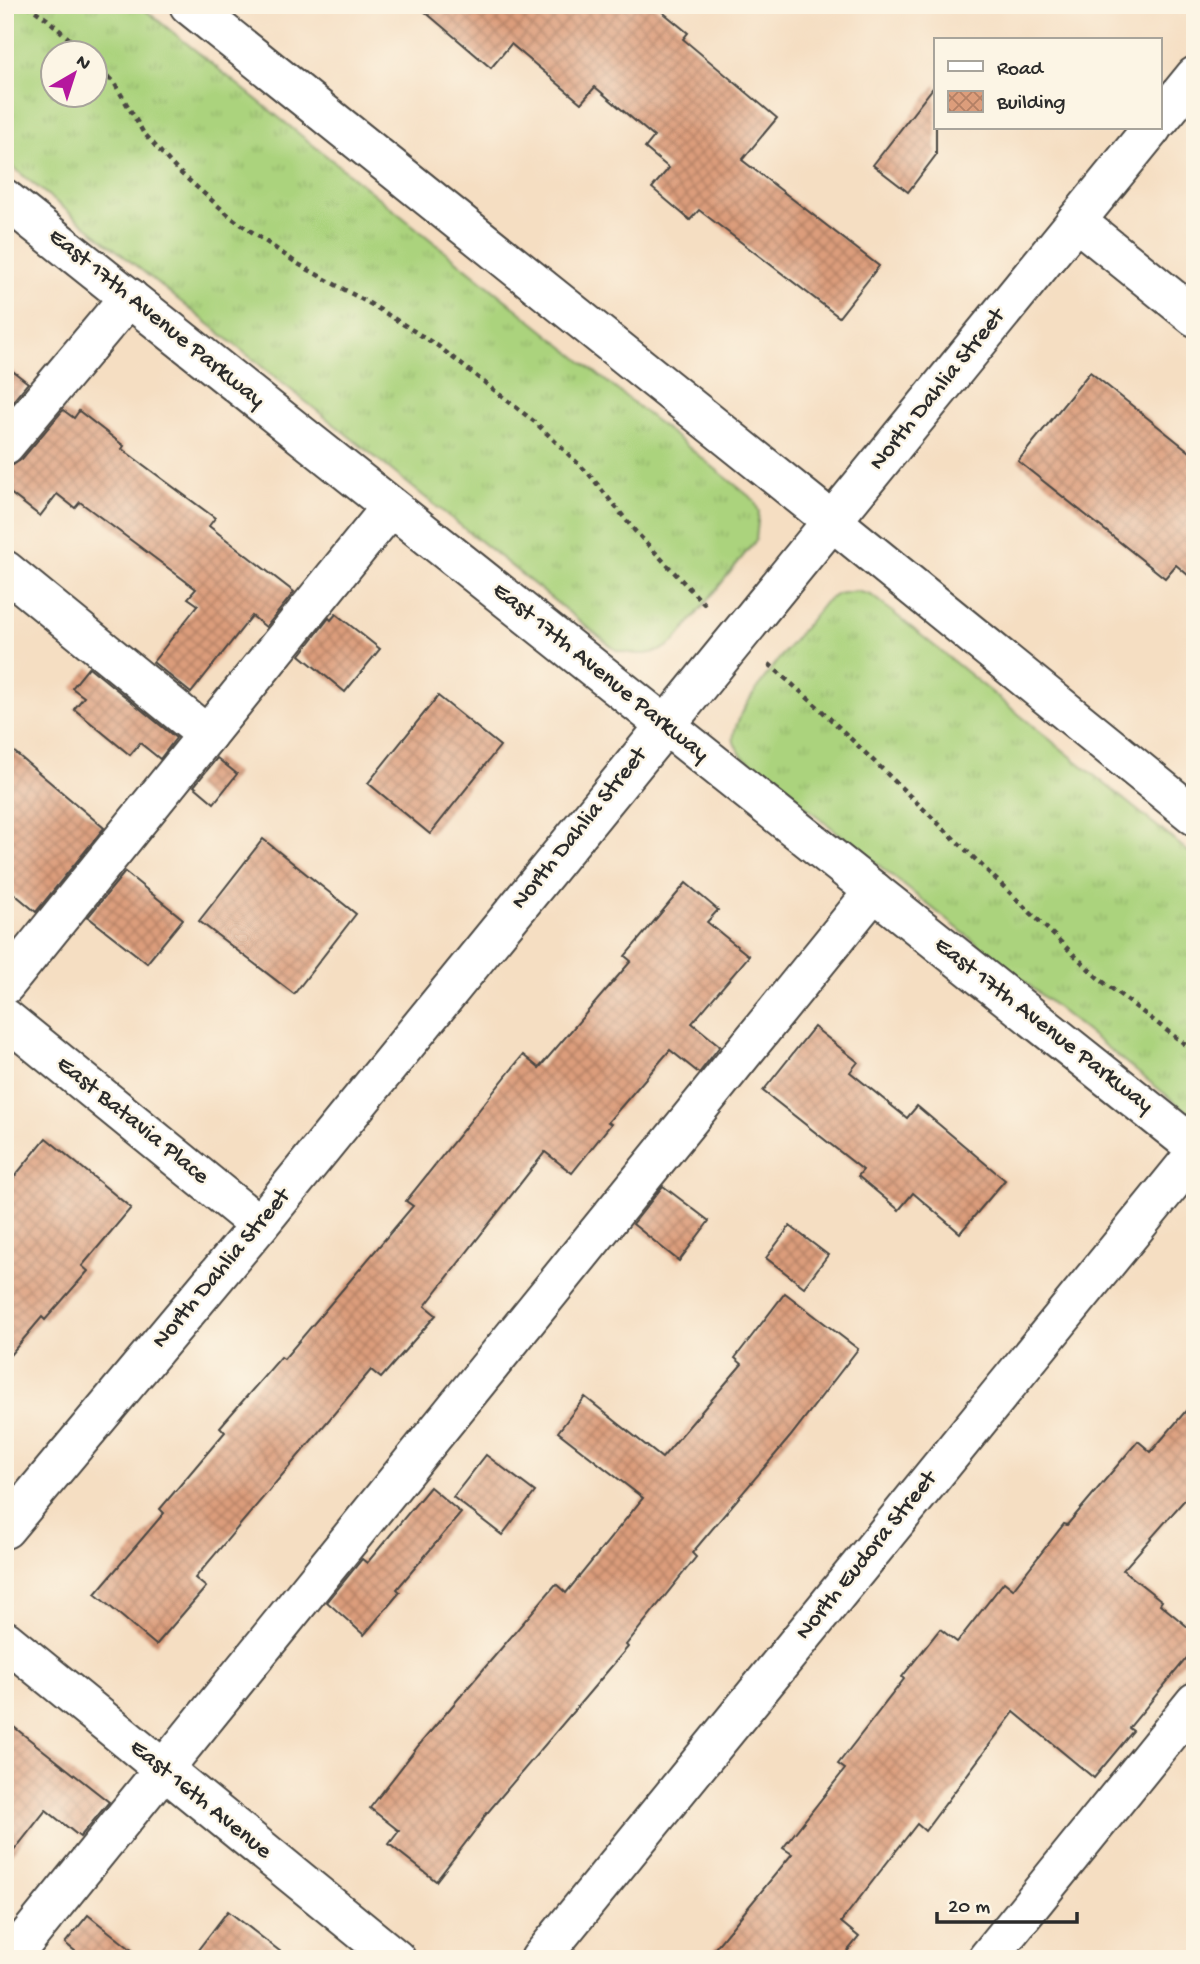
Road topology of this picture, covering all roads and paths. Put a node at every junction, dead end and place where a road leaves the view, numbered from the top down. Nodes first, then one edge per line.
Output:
1 (27, 5) edge
2 (190, 5) edge
3 (68, 38) edge
4 (1195, 76) edge
5 (108, 77) edge
6 (1162, 117) edge
7 (1150, 130) edge
8 (5, 199) edge
9 (1076, 221) junction
10 (129, 298) junction
11 (1195, 317) edge
12 (5, 445) edge
13 (391, 507) junction
14 (832, 521) junction
15 (5, 570) edge
16 (737, 637) junction
17 (664, 725) junction
18 (207, 735) junction
19 (1195, 816) edge
20 (874, 891) junction
21 (5, 985) edge
22 (5, 1018) edge
23 (1195, 1052) edge
24 (1195, 1147) edge
25 (1195, 1154) edge
26 (259, 1225) junction
27 (5, 1529) edge
28 (5, 1640) edge
29 (1195, 1702) edge
30 (163, 1769) junction
31 (10, 1959) edge
32 (396, 1959) edge
33 (540, 1959) edge
34 (987, 1959) edge

1 - 3 path
2 - 14 street
4 - 6 street
5 - 16 path
7 - 9 street, North Dahlia Street
8 - 10 street, East 17th Avenue Parkway
9 - 11 street
9 - 14 street, North Dahlia Street
10 - 12 street
10 - 13 street, East 17th Avenue Parkway
13 - 17 street, East 17th Avenue Parkway
13 - 18 street
14 - 16 street, North Dahlia Street
14 - 19 street
15 - 18 street
16 - 17 street, North Dahlia Street
16 - 23 path
17 - 20 street, East 17th Avenue Parkway
17 - 26 street, North Dahlia Street
18 - 21 street
20 - 24 street, East 17th Avenue Parkway
20 - 30 street
22 - 26 street, East Batavia Place
25 - 33 street, North Eudora Street
26 - 27 street, North Dahlia Street
28 - 30 street, East 16th Avenue
29 - 34 street
30 - 31 street
30 - 32 street, East 16th Avenue

